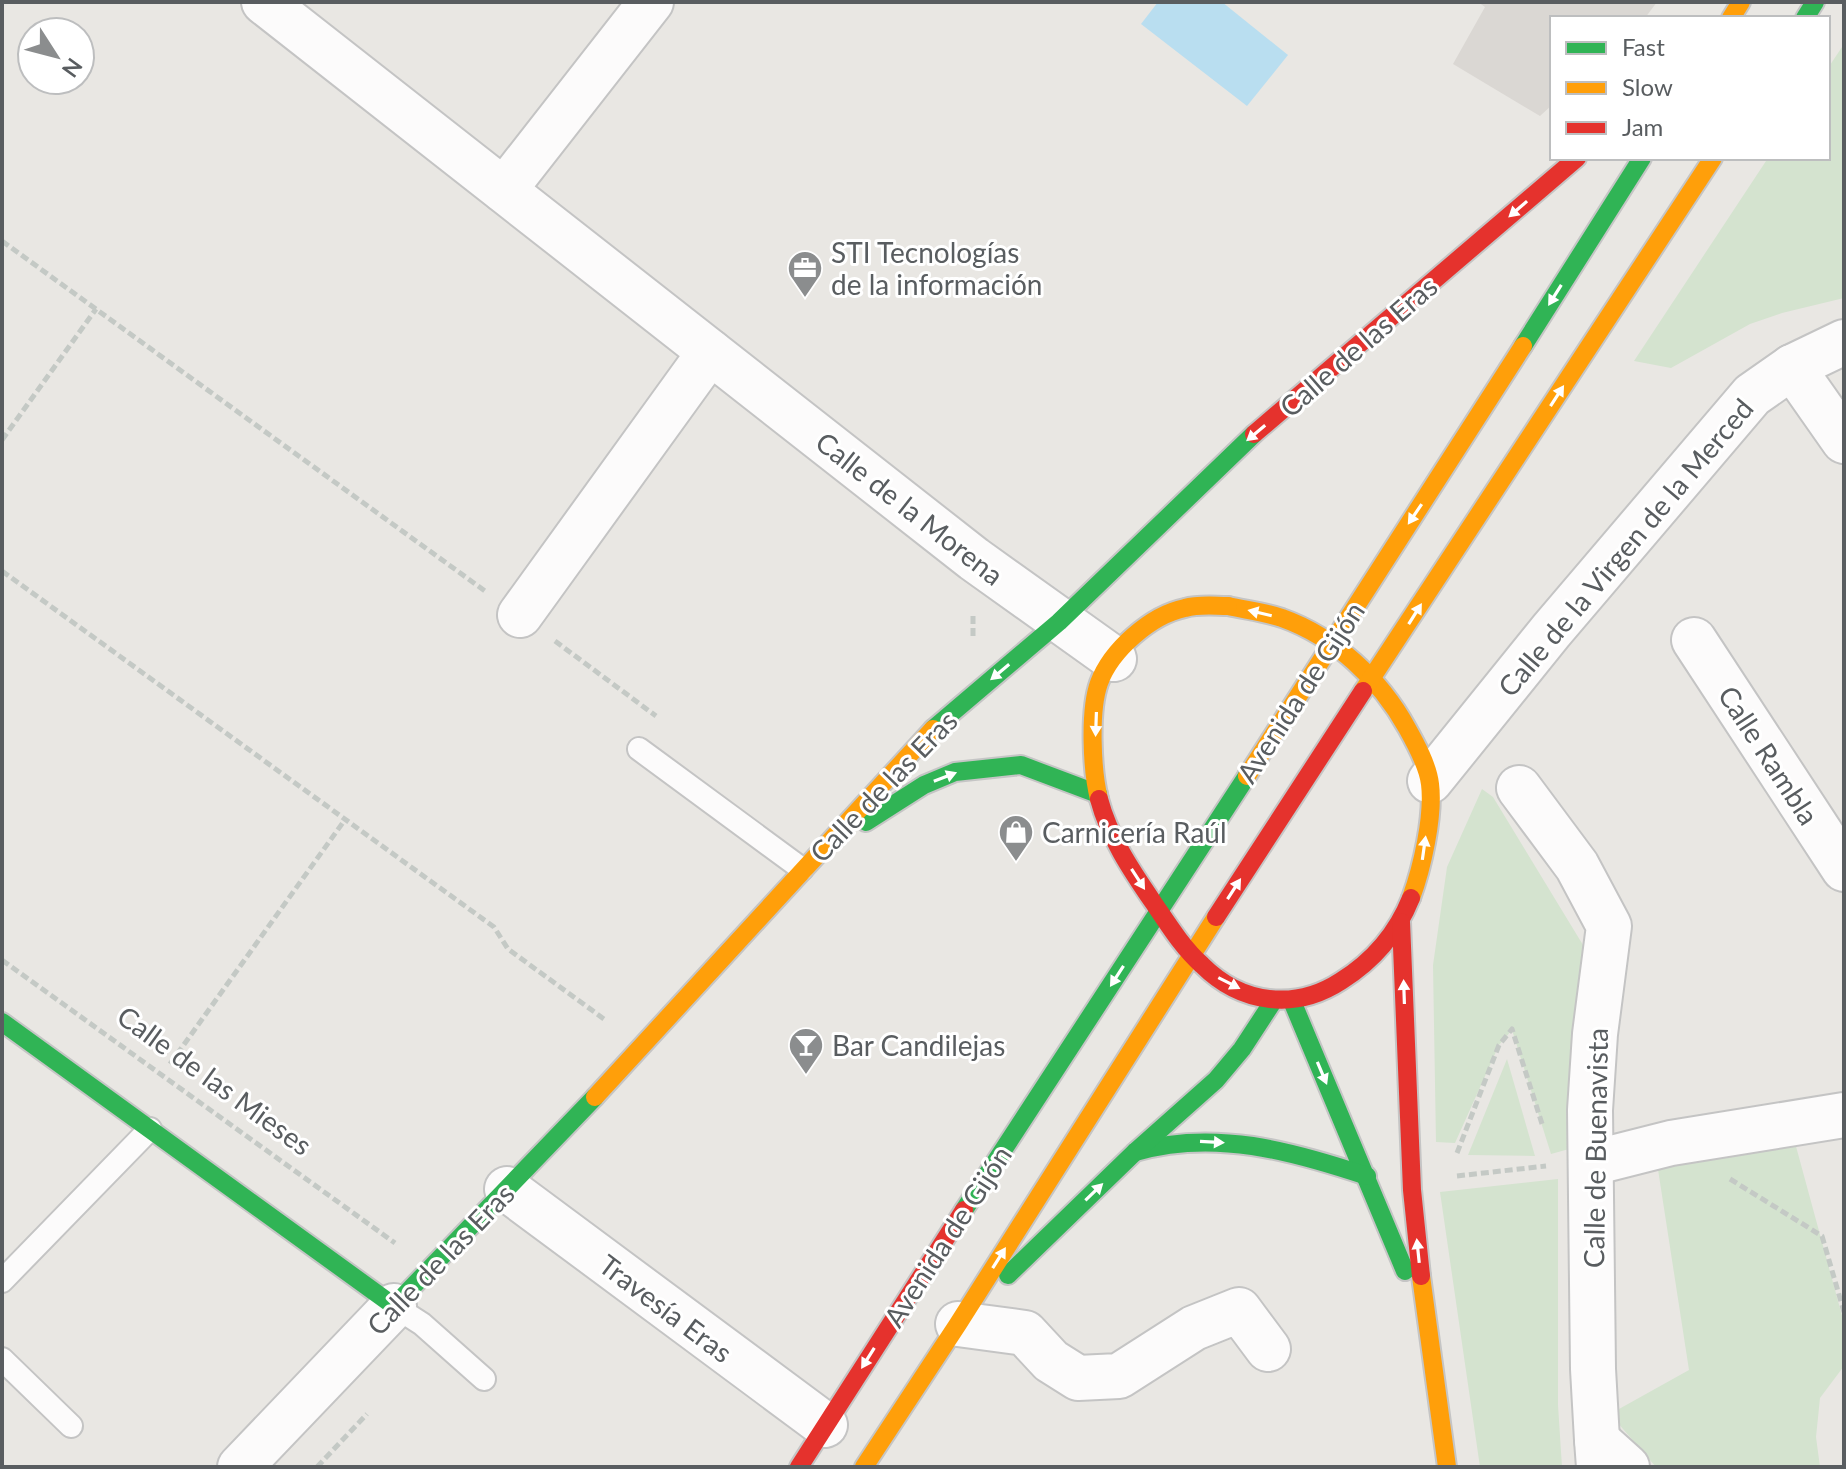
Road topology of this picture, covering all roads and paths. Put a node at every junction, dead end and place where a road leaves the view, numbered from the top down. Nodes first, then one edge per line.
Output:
1 (264, 2) edge
2 (651, 2) edge
3 (1740, 2) edge
4 (1725, 16) edge
5 (1575, 160) edge
6 (1641, 160) edge
7 (1712, 160) edge
8 (504, 190) junction
9 (2, 241) edge
10 (96, 309) junction
11 (1844, 342) edge
12 (710, 352) junction
13 (1792, 367) junction
14 (2, 440) edge
15 (1844, 441) edge
16 (1135, 549) junction
17 (2, 571) edge
18 (1134, 578) dead end
19 (1134, 607) dead end
20 (520, 615) junction
21 (1059, 622) junction
22 (1694, 640) dead end
23 (1332, 643) junction
24 (1124, 647) junction
25 (1373, 680) junction
26 (661, 720) dead end
27 (639, 749) dead end
28 (1430, 781) junction
29 (1519, 788) dead end
30 (1098, 794) junction
31 (344, 821) junction
32 (805, 866) junction
33 (1844, 869) edge
34 (1159, 911) junction
35 (1401, 922) junction
36 (1191, 954) junction
37 (2, 960) edge
38 (1283, 1000) junction
39 (604, 1019) dead end
40 (2, 1022) edge
41 (170, 1064) dead end
42 (1844, 1115) edge
43 (150, 1129) junction
44 (1671, 1143) junction
45 (1135, 1152) junction
46 (1573, 1164) junction
47 (1367, 1176) junction
48 (1448, 1177) junction
49 (507, 1189) junction
50 (1412, 1190) junction
51 (397, 1245) dead end
52 (2, 1281) edge
53 (394, 1306) junction
54 (1844, 1312) edge
55 (958, 1324) junction
56 (1427, 1329) junction
57 (1268, 1349) dead end
58 (2, 1359) edge
59 (484, 1379) dead end
60 (367, 1414) dead end
61 (825, 1425) junction
62 (71, 1426) dead end
63 (1440, 1456) edge
64 (1608, 1458) edge
65 (240, 1467) edge
66 (317, 1467) edge
67 (799, 1467) edge
68 (864, 1467) edge

1 - 8 street, Calle de la Morena
2 - 8 street
3 - 4 main road
5 -> 16 main road, Calle de las Eras
6 -> 23 main road, Avenida de Gijón
25 -> 7 main road, Avenida de Gijón
8 - 12 street, Calle de la Morena
9 - 10 path
10 - 14 path
10 - 20 path
11 - 13 street, Calle de la Virgen de la Merced
12 - 20 street
12 - 21 street, Calle de la Morena
13 - 15 street
13 - 28 street, Calle de la Virgen de la Merced
16 - 18 main road
16 - 21 main road, Calle de las Eras
17 - 31 path
19 - 24 main road
20 - 26 path
21 - 24 street, Calle de la Morena
21 -> 32 main road, Calle de las Eras
22 - 33 street, Calle Rambla
23 -> 24 main road
23 - 25 main road
23 - 34 main road, Avenida de Gijón
24 -> 30 main road
25 - 28 main road
36 -> 25 main road, Avenida de Gijón
27 - 32 lane
35 -> 28 main road
29 - 46 street, Calle de Buenavista
32 -> 30 main road
30 -> 34 main road
31 - 39 path
31 - 41 path
32 - 49 main road, Calle de las Eras
34 - 36 main road
34 -> 61 main road, Avenida de Gijón
35 - 38 main road
50 -> 35 main road
36 -> 38 main road
55 -> 36 main road, Avenida de Gijón
37 - 51 path, Calle de las Mieses
38 - 45 main road
38 -> 47 main road
40 - 43 main road
42 - 44 street
43 - 52 lane
43 - 53 main road
44 - 46 street
44 - 54 path
45 -> 47 main road
55 -> 45 main road
46 - 48 path
46 - 48 path
46 - 64 street, Calle de Buenavista
47 - 56 main road
48 - 50 path
49 - 53 main road, Calle de las Eras
49 - 61 street, Travesía Eras
56 -> 50 main road
53 - 59 lane
53 - 65 street, Calle de las Eras
55 - 57 street, Avenida de Gijón
55 - 68 main road, Avenida de Gijón
56 - 63 main road
58 - 62 lane
60 - 66 path
61 - 67 main road, Avenida de Gijón

